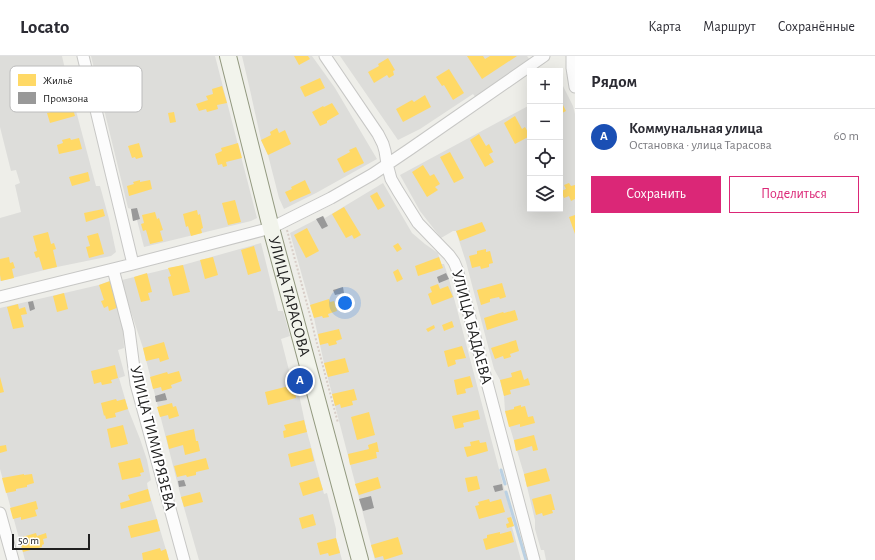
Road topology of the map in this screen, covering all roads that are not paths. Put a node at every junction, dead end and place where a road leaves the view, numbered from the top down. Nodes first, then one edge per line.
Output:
1 (83, 56) edge
2 (228, 56) edge
3 (325, 56) edge
4 (544, 56) edge
5 (572, 56) edge
6 (85, 66) edge
7 (575, 86) edge
8 (96, 112) edge
9 (387, 164) junction
10 (271, 228) junction
11 (133, 264) junction
12 (113, 269) junction
13 (0, 297) edge
14 (0, 513) edge
15 (13, 560) edge
16 (184, 560) edge
17 (360, 560) edge
18 (534, 560) edge

1 - 6 street
2 - 10 street, УЛИЦА ТАРАСОВА
3 - 9 street, УЛИЦА БАДАЕВА
4 - 9 street
5 - 7 street
8 - 11 street
9 - 10 street
9 - 18 street, УЛИЦА БАДАЕВА
10 - 11 street
10 - 17 street, УЛИЦА ТАРАСОВА
11 - 12 street
12 - 13 street
12 - 16 street, УЛИЦА ТИМИРЯЗЕВА
14 - 15 street

